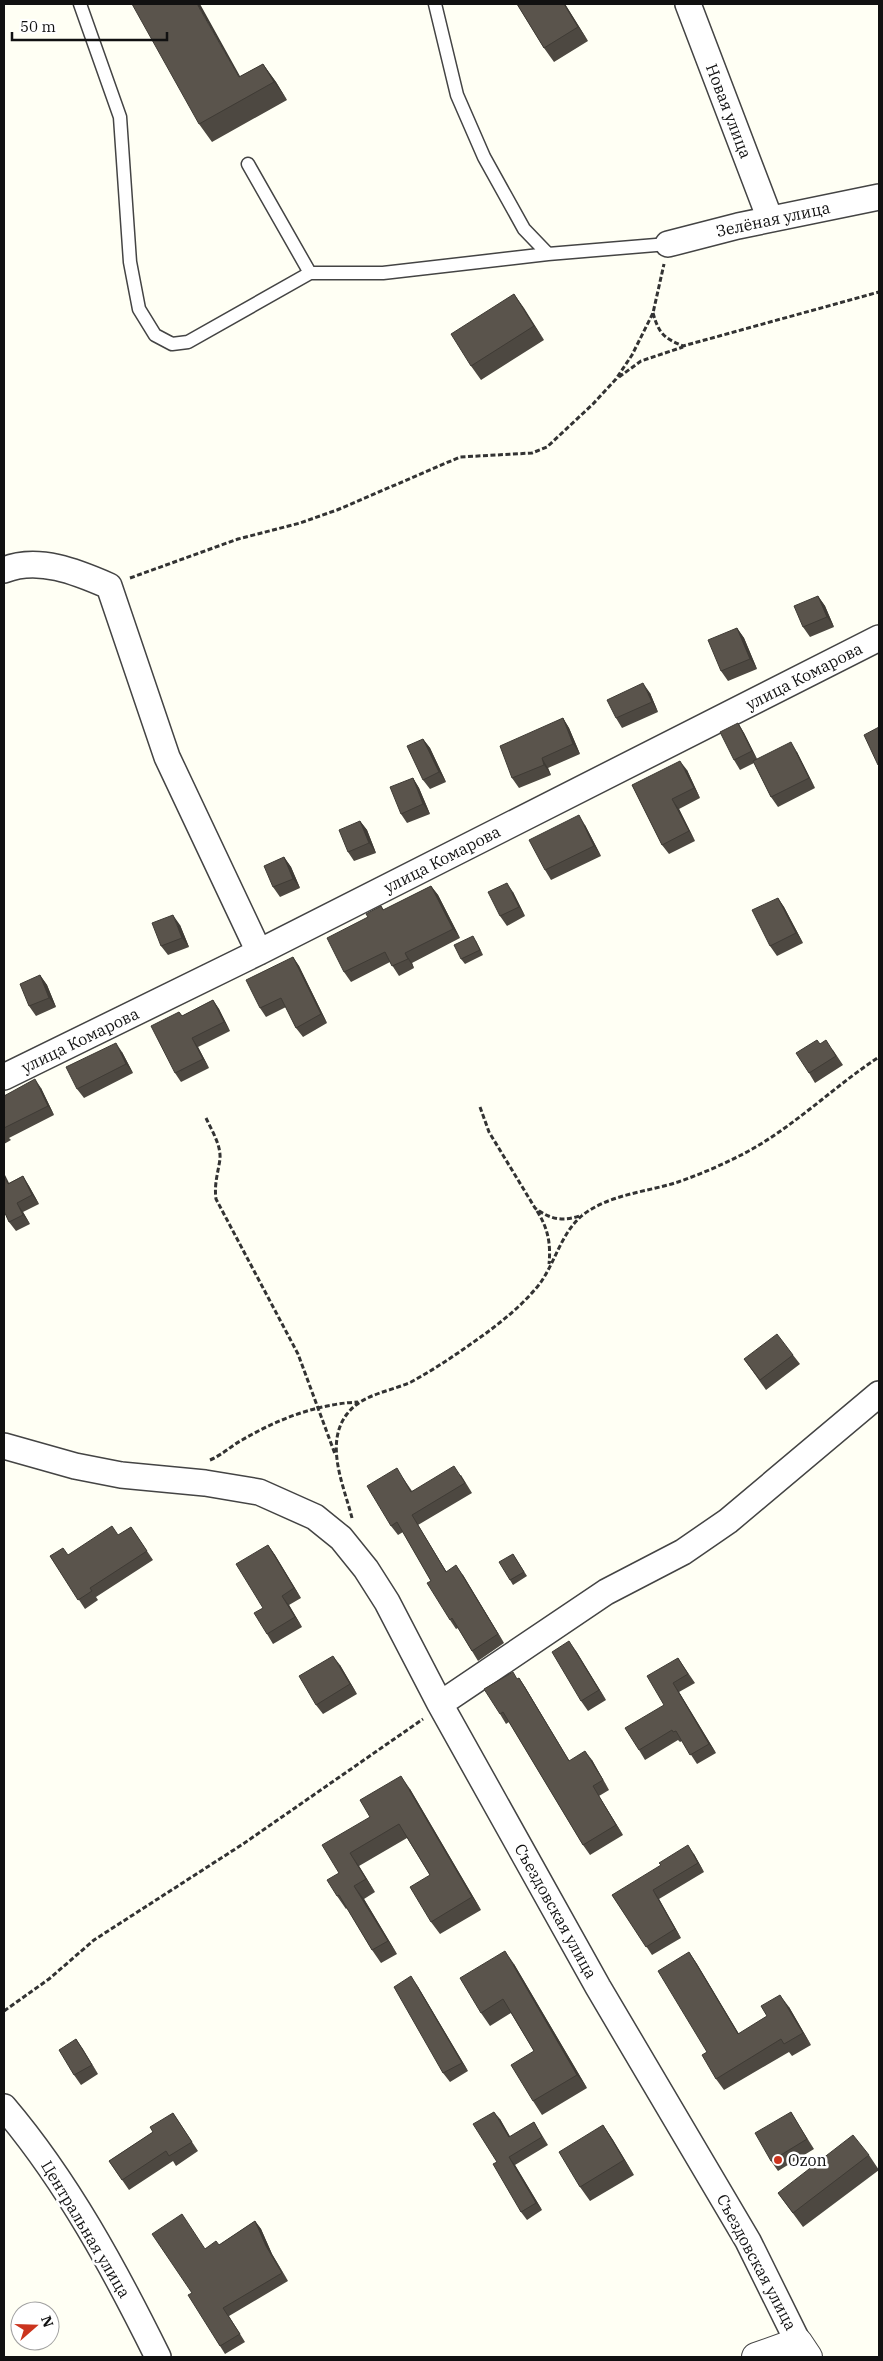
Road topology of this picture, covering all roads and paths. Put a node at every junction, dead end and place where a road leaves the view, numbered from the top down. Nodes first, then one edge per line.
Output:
1 (80, 4) edge
2 (435, 4) edge
3 (688, 4) edge
4 (248, 164) dead end
5 (879, 197) edge
6 (770, 218) junction
7 (668, 244) junction
8 (548, 254) junction
9 (310, 273) junction
10 (879, 292) edge
11 (653, 313) junction
12 (683, 346) junction
13 (616, 379) junction
14 (4, 570) edge
15 (109, 586) junction
16 (879, 638) edge
17 (259, 952) junction
18 (879, 1057) edge
19 (4, 1077) edge
20 (480, 1107) dead end
21 (206, 1118) dead end
22 (535, 1208) junction
23 (584, 1214) junction
24 (549, 1266) junction
25 (879, 1394) edge
26 (359, 1402) junction
27 (319, 1408) junction
28 (4, 1446) edge
29 (336, 1456) junction
30 (204, 1462) dead end
31 (354, 1522) dead end
32 (440, 1704) junction
33 (4, 2011) edge
34 (4, 2107) edge
35 (803, 2349) edge
36 (158, 2357) edge
37 (756, 2357) edge

1 - 9 lane
2 - 8 lane
3 - 6 street, Новая улица
4 - 9 lane
5 - 6 street, Зелёная улица
6 - 7 street, Зелёная улица
7 - 8 lane
7 - 11 path
8 - 9 lane
10 - 12 path
11 - 12 path
11 - 13 path
12 - 13 path
13 - 15 path
14 - 15 street
15 - 17 street
16 - 17 street, улица Комарова
17 - 19 street, улица Комарова
18 - 23 path
20 - 22 path
21 - 27 path
22 - 23 path
22 - 24 path
23 - 24 path
24 - 26 path
25 - 32 street
26 - 27 path
26 - 29 path
27 - 29 path
27 - 30 path
28 - 32 street, Съездовская улица
29 - 31 path
32 - 33 path
32 - 35 street, Съездовская улица
34 - 36 street, Центральная улица
35 - 37 street

